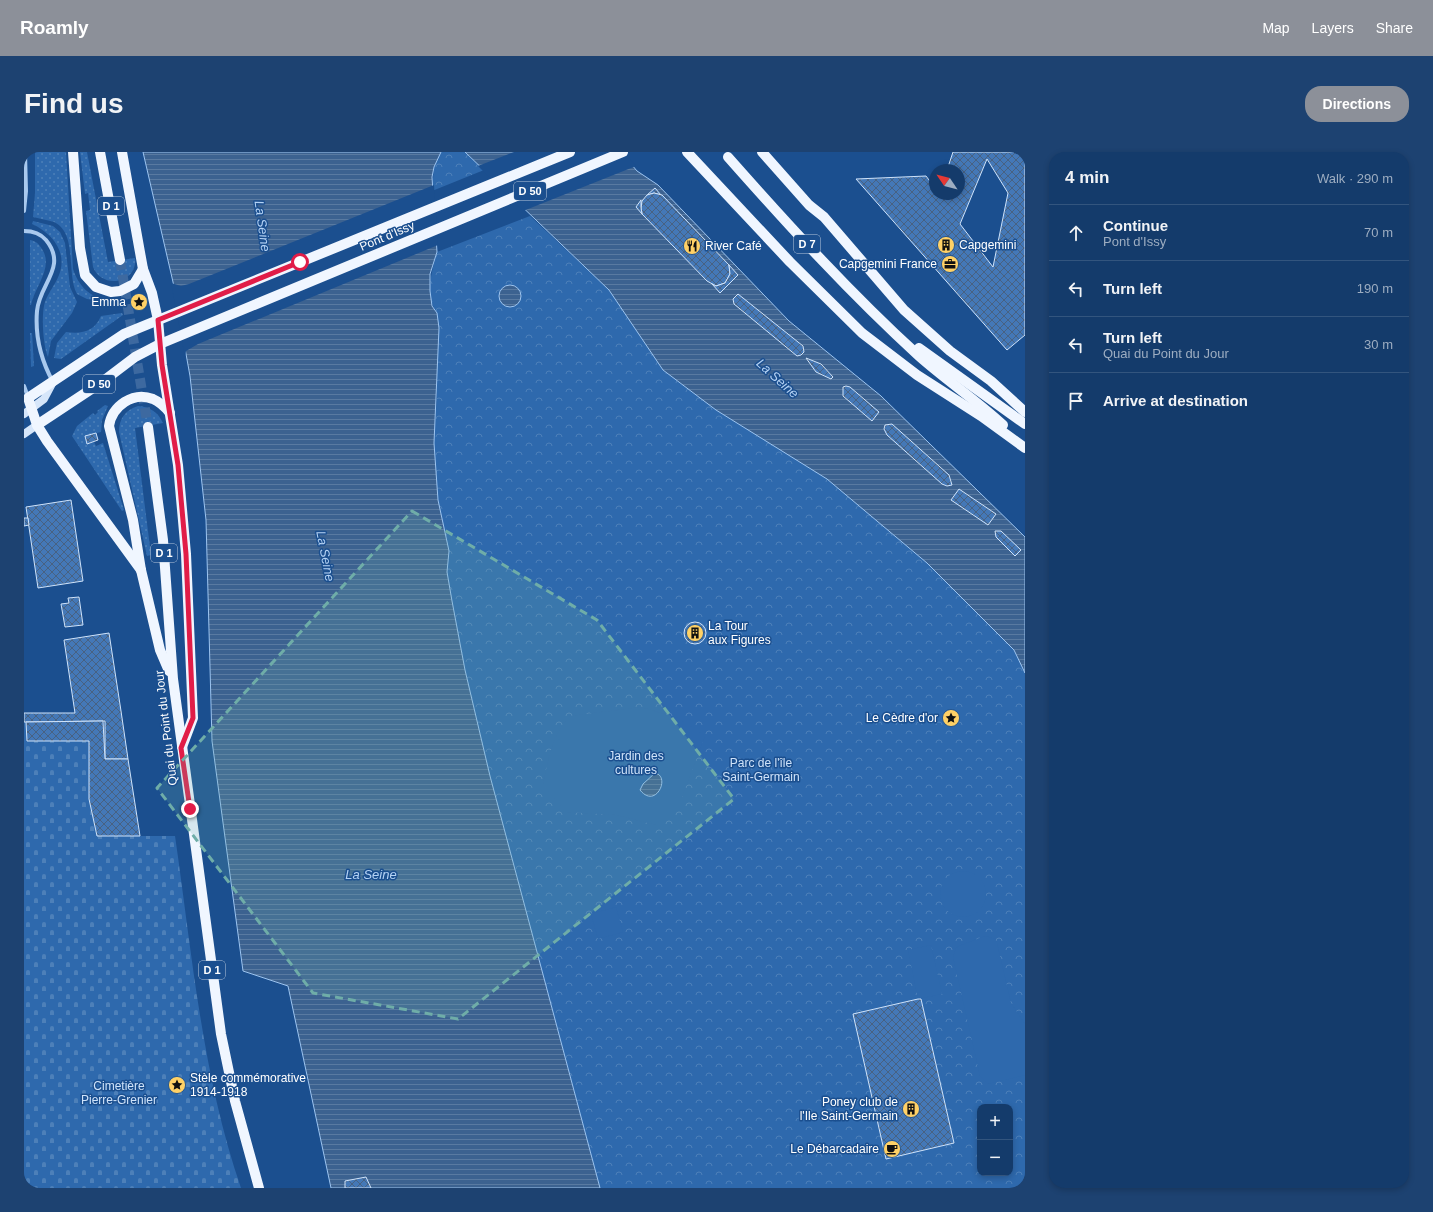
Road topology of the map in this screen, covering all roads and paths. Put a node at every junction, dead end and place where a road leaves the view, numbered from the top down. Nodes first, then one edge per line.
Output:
1 (25, 152) edge
2 (73, 152) edge
3 (100, 152) edge
4 (122, 152) edge
5 (570, 152) edge
6 (624, 152) edge
7 (762, 152) edge
8 (693, 154) edge
9 (728, 157) dead end
10 (24, 211) edge
11 (24, 231) edge
12 (120, 260) tunnel mouth
13 (143, 269) junction
14 (158, 320) junction
15 (890, 327) junction
16 (160, 344) junction
17 (53, 382) junction
18 (24, 386) edge
19 (27, 405) edge
20 (1025, 412) edge
21 (170, 413) junction
22 (1025, 424) edge
23 (37, 425) junction
24 (148, 427) tunnel mouth
25 (24, 434) edge
26 (1025, 447) edge
27 (141, 570) junction
28 (173, 679) junction
29 (181, 748) junction
30 (259, 1188) edge

1 - 10 street
2 - 13 main road
3 - 12 main road, D 1
4 - 13 main road
5 - 14 main road, Pont d'Issy / D 50
6 - 16 main road, Pont d'Issy / D 50
7 - 20 main road
8 - 26 main road
9 - 15 main road, D 7
11 - 17 street
13 - 14 main road
14 - 16 main road
14 - 17 main road, D 50
15 - 22 main road, D 7
15 - 26 main road, D 7
16 - 21 main road
16 - 23 main road, D 50
17 - 19 main road, D 50
18 - 19 street
19 - 23 main road
21 - 27 main road
21 - 29 main road
23 - 25 main road, D 50
23 - 27 main road
24 - 28 main road, Quai du Point du Jour / D 1
27 - 28 main road
28 - 29 main road, Quai du Point du Jour / D 1
29 - 30 main road, Quai du Point du Jour / D 1

